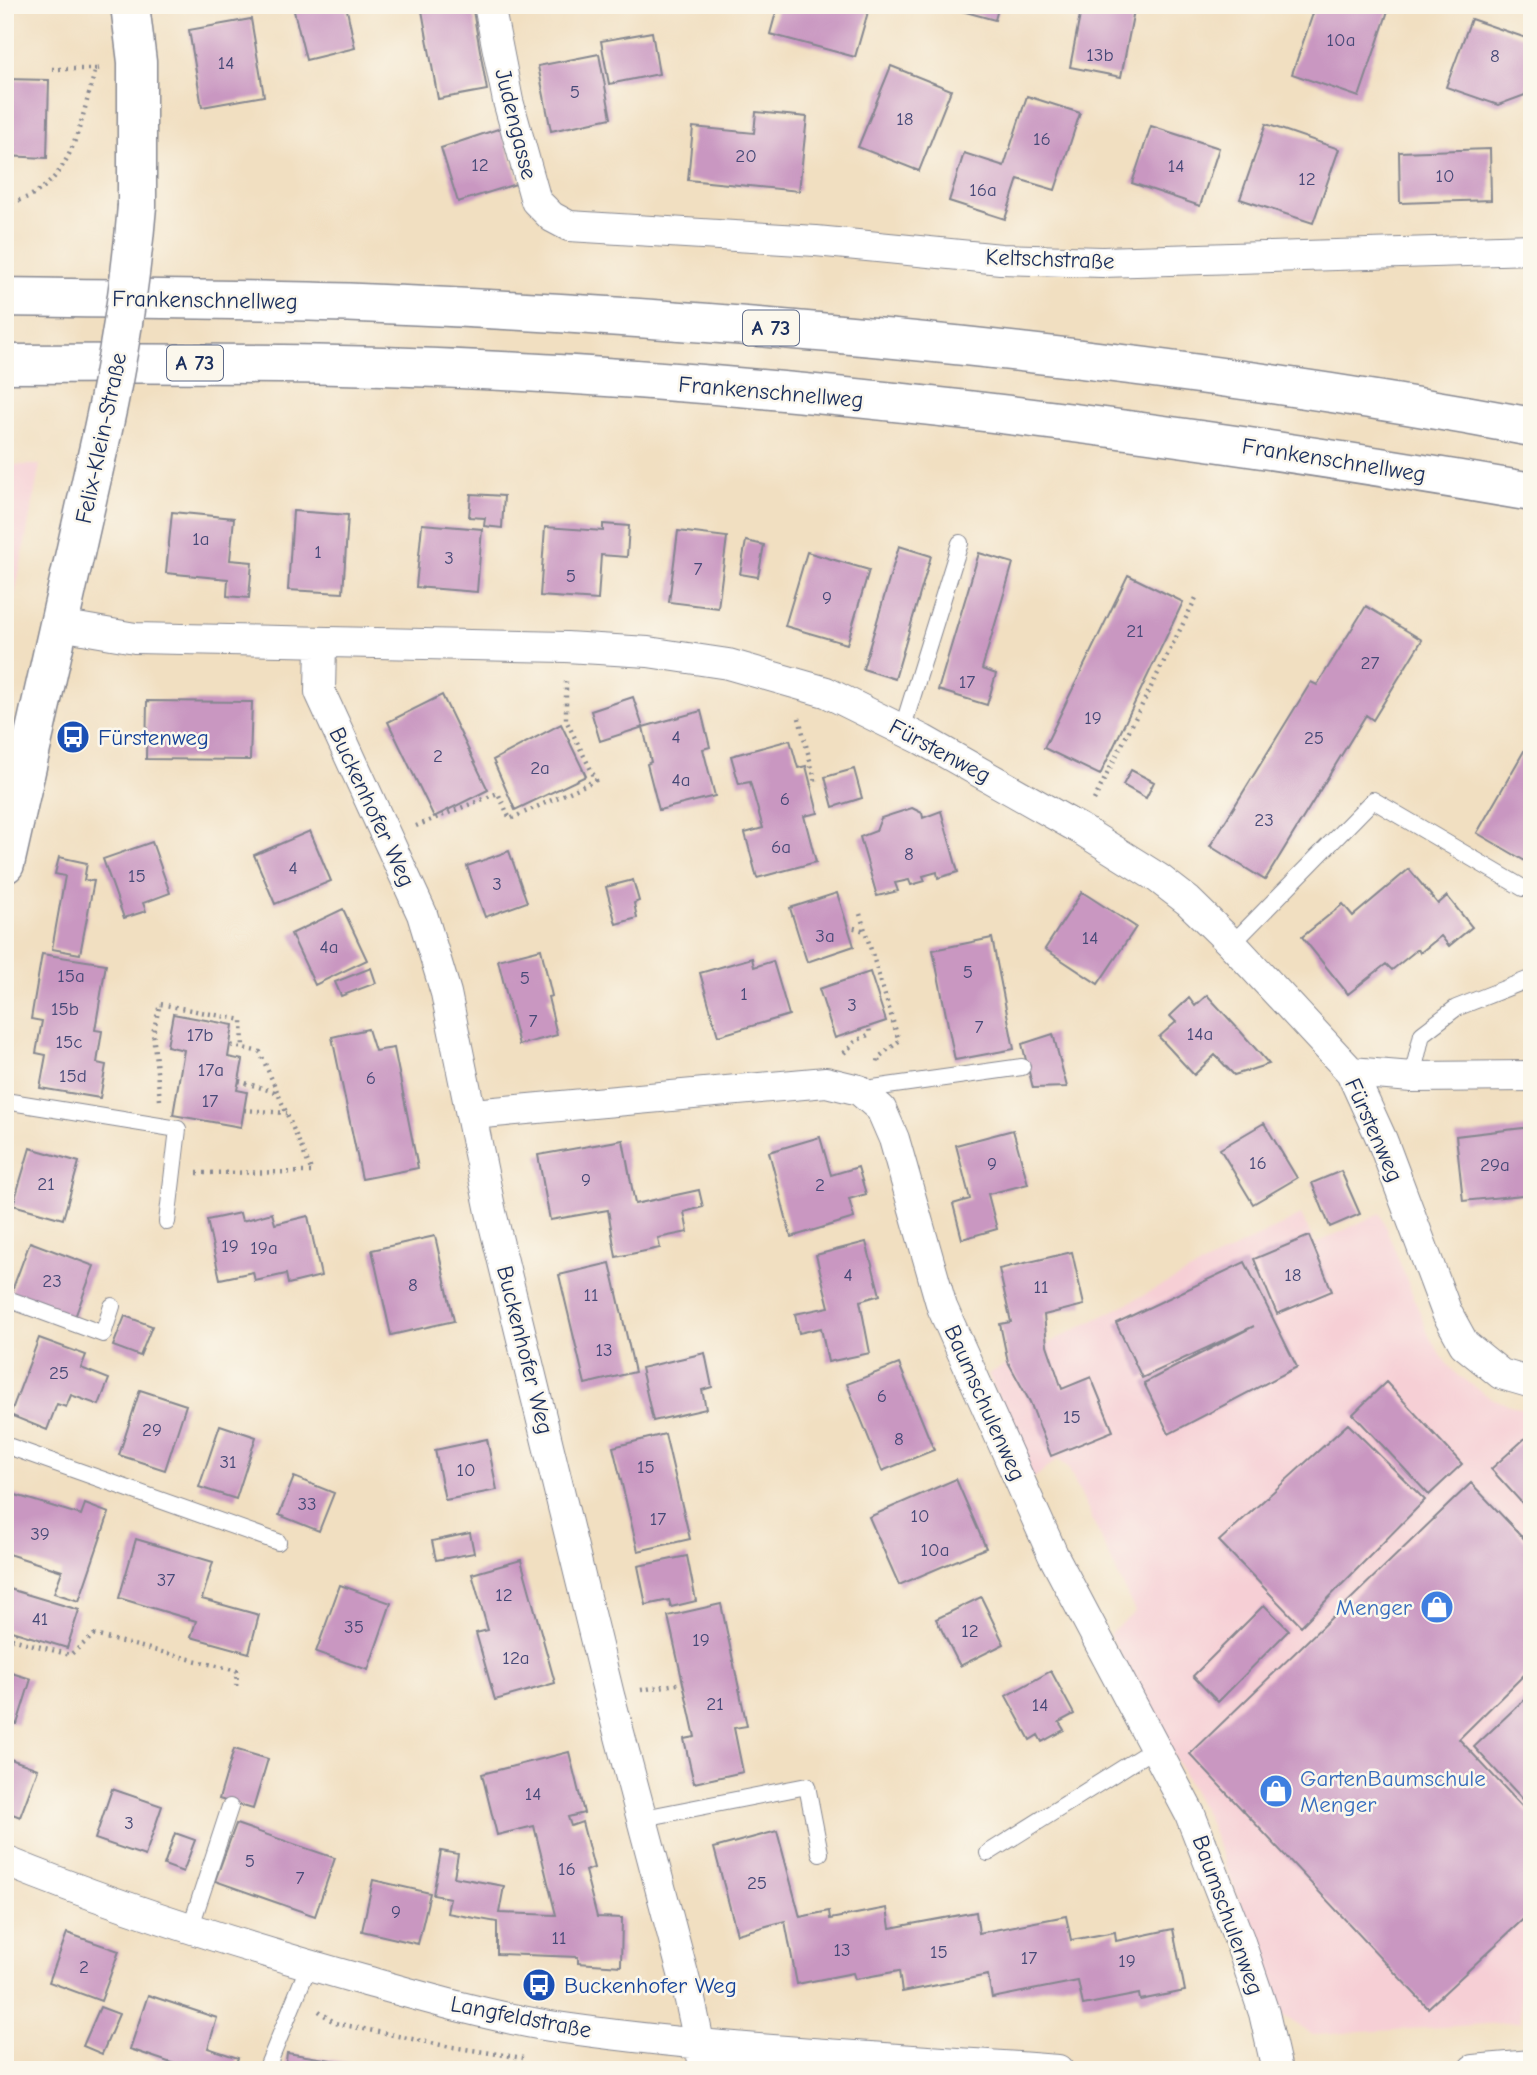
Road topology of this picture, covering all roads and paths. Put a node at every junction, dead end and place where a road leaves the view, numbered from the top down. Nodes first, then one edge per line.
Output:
1 (130, 5) edge
2 (489, 5) edge
3 (137, 62) junction
4 (52, 69) dead end
5 (96, 69) junction
6 (5, 204) edge
7 (569, 226) joint
8 (1532, 249) edge
9 (5, 297) edge
10 (5, 364) edge
11 (1532, 427) edge
12 (1532, 492) edge
13 (960, 543) dead end
14 (1196, 598) dead end
15 (60, 625) junction
16 (321, 643) junction
17 (566, 647) junction
18 (789, 680) junction
19 (902, 730) junction
20 (811, 786) dead end
21 (1080, 829) junction
22 (386, 838) junction
23 (5, 862) edge
24 (1523, 888) dead end
25 (860, 914) dead end
26 (847, 926) dead end
27 (866, 932) junction
28 (1232, 944) junction
29 (1532, 978) edge
30 (230, 1045) dead end
31 (243, 1048) junction
32 (1022, 1067) dead end
33 (1351, 1072) junction
34 (1532, 1076) edge
35 (1412, 1077) junction
36 (239, 1081) dead end
37 (868, 1089) junction
38 (278, 1093) junction
39 (5, 1101) edge
40 (244, 1110) dead end
41 (287, 1112) junction
42 (473, 1114) junction
43 (163, 1126) junction
44 (172, 1174) junction
45 (167, 1222) dead end
46 (5, 1298) edge
47 (112, 1306) dead end
48 (1532, 1383) edge
49 (5, 1445) edge
50 (278, 1542) dead end
51 (5, 1637) edge
52 (683, 1683) dead end
53 (236, 1688) dead end
54 (609, 1695) junction
55 (1155, 1748) junction
56 (230, 1807) dead end
57 (644, 1818) junction
58 (820, 1853) dead end
59 (988, 1853) dead end
60 (5, 1861) edge
61 (190, 1929) junction
62 (309, 1965) junction
63 (703, 2056) edge
64 (1532, 2065) edge
65 (1483, 2069) edge
66 (266, 2070) edge
67 (1058, 2070) edge
68 (1277, 2070) edge

1 - 3 main road, Felix-Klein-Straße
2 - 7 street, Judengasse
3 - 5 path
3 - 15 main road, Felix-Klein-Straße, bridge
4 - 5 path
5 - 6 path
7 - 8 street, Keltschstraße
9 - 11 main road, Frankenschnellweg / A 73
10 - 12 main road, Frankenschnellweg / A 73
13 - 19 lane
14 - 21 path
15 - 16 street, Fürstenweg
15 - 23 main road, Felix-Klein-Straße
16 - 17 street, Fürstenweg
16 - 22 street, Buckenhofer Weg
17 - 18 street, Fürstenweg
17 - 22 path
18 - 19 street, Fürstenweg
18 - 20 path
19 - 21 street, Fürstenweg
21 - 28 street, Fürstenweg
22 - 42 street, Buckenhofer Weg
24 - 28 lane
25 - 27 path
26 - 27 path
27 - 37 path
28 - 33 street, Fürstenweg
29 - 35 lane
30 - 31 path
31 - 38 path
31 - 43 path
32 - 37 lane
33 - 35 street
33 - 48 street, Fürstenweg
34 - 35 street
36 - 38 path
37 - 42 street
37 - 55 street, Baumschulenweg
38 - 41 path
39 - 43 lane
40 - 41 path
41 - 44 path
42 - 54 street, Buckenhofer Weg
43 - 44 lane
44 - 45 lane
46 - 47 lane
49 - 50 lane
51 - 53 path
52 - 54 path
54 - 57 street, Buckenhofer Weg
55 - 59 lane
55 - 68 street, Baumschulenweg
56 - 61 lane
57 - 58 lane
57 - 63 street, Buckenhofer Weg
60 - 61 street, Langfeldstraße
61 - 62 street, Langfeldstraße
62 - 63 street, Langfeldstraße
62 - 66 lane
63 - 67 street, Langfeldstraße
64 - 65 street

